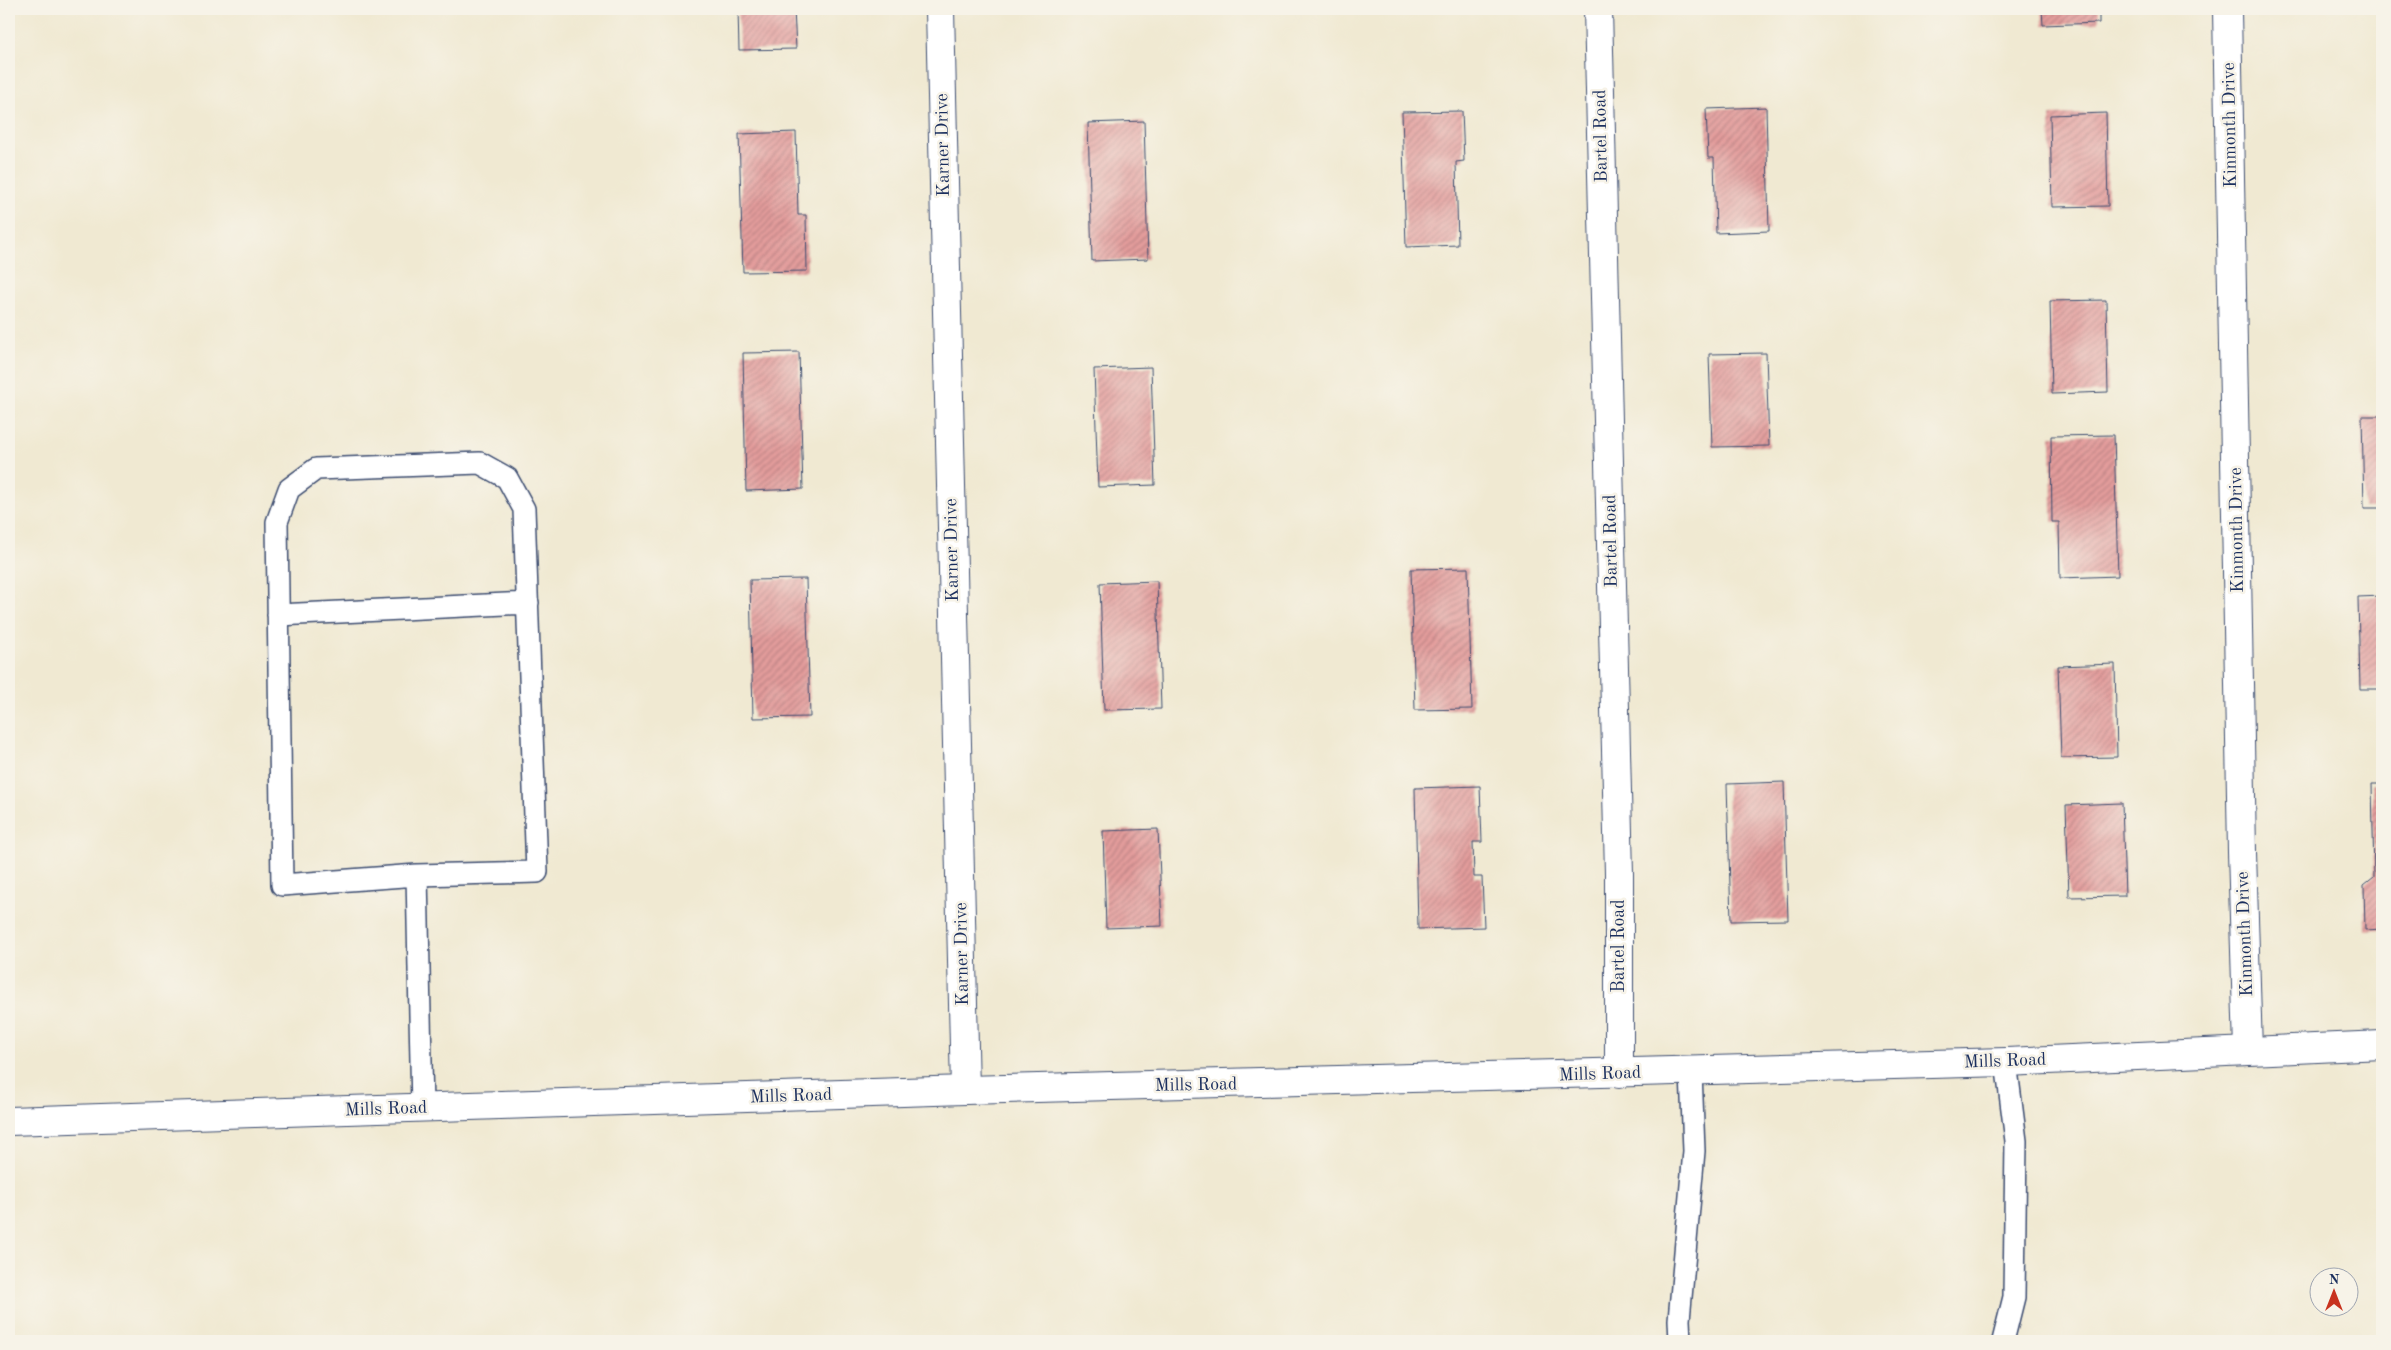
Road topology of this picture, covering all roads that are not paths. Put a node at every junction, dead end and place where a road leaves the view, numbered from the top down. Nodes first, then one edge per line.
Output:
1 (940, 9) edge
2 (1598, 9) edge
3 (2227, 9) edge
4 (528, 603) junction
5 (278, 615) junction
6 (417, 875) junction
7 (2382, 1045) edge
8 (2248, 1050) junction
9 (2006, 1062) junction
10 (1691, 1072) junction
11 (1619, 1074) junction
12 (965, 1090) junction
13 (422, 1108) junction
14 (9, 1121) edge
15 (1680, 1341) edge
16 (2003, 1341) edge

1 - 12 street, Karner Drive
2 - 11 street, Bartel Road
3 - 8 street, Kinmonth Drive
4 - 5 lane
4 - 5 lane
4 - 6 lane
5 - 6 lane
6 - 13 lane
7 - 8 street, Mills Road
8 - 9 street, Mills Road
9 - 10 street, Mills Road
9 - 16 lane
10 - 11 street, Mills Road
10 - 15 lane
11 - 12 street, Mills Road
12 - 13 street, Mills Road
13 - 14 street, Mills Road

